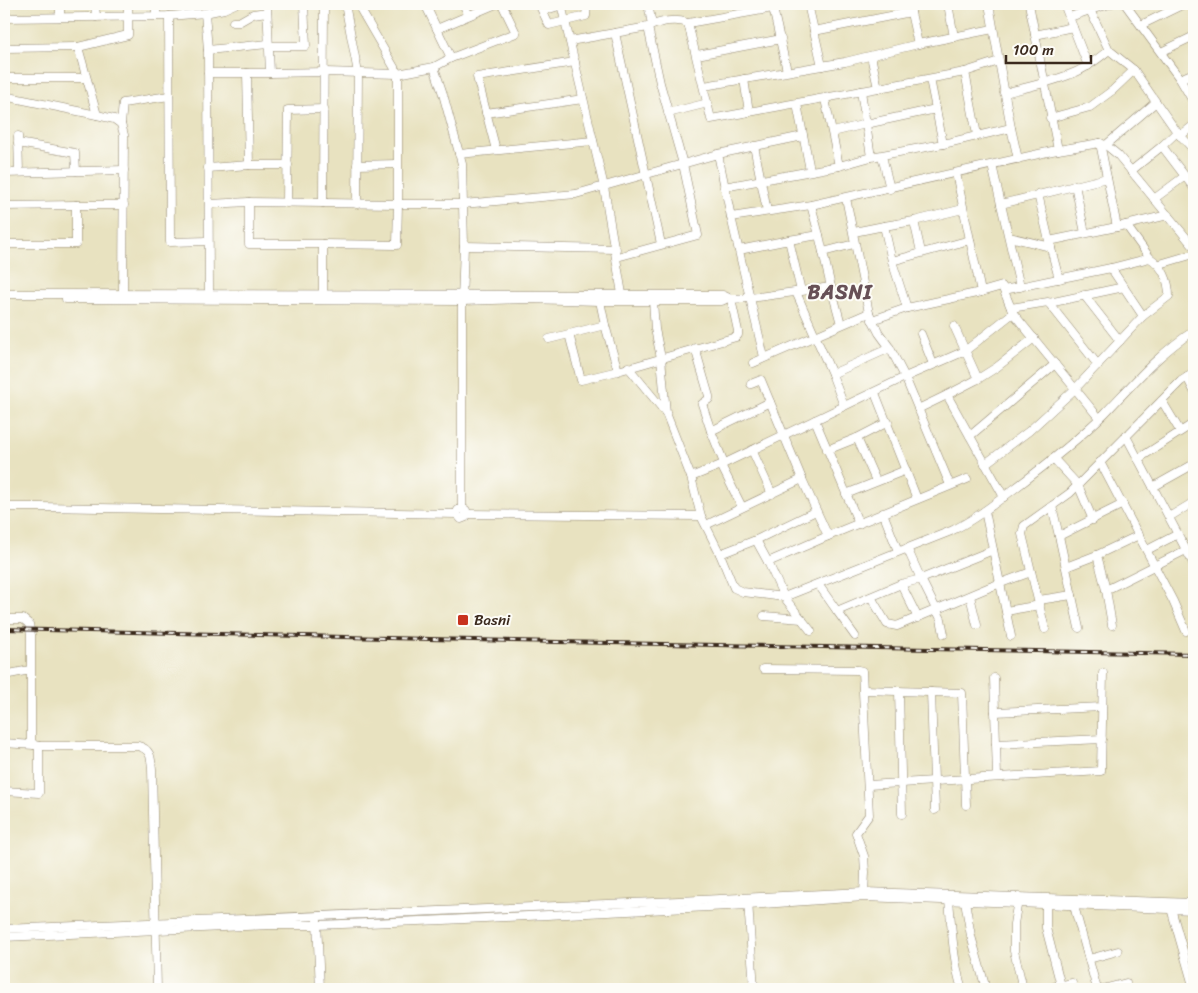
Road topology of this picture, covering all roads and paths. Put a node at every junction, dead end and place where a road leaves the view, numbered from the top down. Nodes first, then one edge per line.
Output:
1 (60, 4) edge
2 (95, 4) edge
3 (128, 4) edge
4 (156, 4) edge
5 (235, 4) edge
6 (267, 4) edge
7 (304, 4) edge
8 (324, 4) edge
9 (345, 4) edge
10 (425, 4) edge
11 (463, 4) edge
12 (496, 4) edge
13 (502, 4) edge
14 (563, 4) edge
15 (587, 4) edge
16 (648, 4) edge
17 (796, 4) edge
18 (808, 4) edge
19 (909, 4) edge
20 (958, 4) edge
21 (989, 4) edge
22 (1028, 4) edge
23 (1064, 4) edge
24 (1110, 4) edge
25 (1125, 4) edge
26 (1184, 4) edge
27 (358, 5) edge
28 (948, 5) edge
29 (223, 6) edge
30 (541, 7) edge
31 (773, 8) junction
32 (1166, 8) edge
33 (1090, 10) junction
34 (267, 12) junction
35 (911, 12) junction
36 (205, 14) junction
37 (156, 16) junction
38 (169, 16) junction
39 (469, 16) junction
40 (60, 17) junction
41 (96, 17) junction
42 (128, 17) junction
43 (1070, 17) junction
44 (4, 18) edge
45 (566, 21) junction
46 (233, 22) dead end
47 (688, 23) junction
48 (1141, 25) junction
49 (650, 26) junction
50 (1073, 27) junction
51 (437, 30) junction
52 (993, 30) junction
53 (814, 31) junction
54 (615, 33) junction
55 (1035, 35) junction
56 (1194, 36) edge
57 (954, 37) junction
58 (781, 39) junction
59 (570, 42) junction
60 (918, 44) junction
61 (268, 45) junction
62 (78, 47) junction
63 (4, 48) edge
64 (208, 50) junction
65 (1109, 50) junction
66 (1160, 52) junction
67 (697, 55) junction
68 (871, 56) junction
69 (451, 58) junction
70 (575, 62) junction
71 (999, 62) junction
72 (822, 66) junction
73 (1088, 66) junction
74 (434, 67) junction
75 (1134, 70) junction
76 (787, 71) junction
77 (325, 72) junction
78 (966, 72) junction
79 (208, 73) junction
80 (247, 73) junction
81 (270, 73) junction
82 (358, 73) junction
83 (1194, 73) edge
84 (398, 74) junction
85 (4, 78) edge
86 (86, 78) junction
87 (744, 79) junction
88 (930, 79) junction
89 (1180, 79) junction
90 (1044, 83) junction
91 (704, 86) junction
92 (878, 88) junction
93 (861, 91) junction
94 (1004, 93) junction
95 (4, 96) edge
96 (169, 96) junction
97 (583, 99) junction
98 (825, 99) junction
99 (1156, 102) junction
100 (1194, 102) edge
101 (708, 103) junction
102 (797, 104) junction
103 (324, 109) junction
104 (936, 109) junction
105 (749, 112) junction
106 (486, 113) junction
107 (668, 113) junction
108 (97, 115) junction
109 (1050, 118) junction
110 (121, 124) junction
111 (866, 124) junction
112 (1194, 125) edge
113 (1011, 128) junction
114 (833, 132) junction
115 (1179, 134) junction
116 (978, 135) junction
117 (803, 136) junction
118 (593, 141) junction
119 (943, 144) junction
120 (1103, 144) junction
121 (754, 146) junction
122 (1162, 146) junction
123 (496, 150) junction
124 (1058, 150) junction
125 (1194, 150) edge
126 (459, 154) junction
127 (718, 154) junction
128 (882, 156) junction
129 (871, 158) junction
130 (1018, 159) junction
131 (357, 164) junction
132 (397, 164) junction
133 (683, 164) junction
134 (249, 165) junction
135 (288, 165) junction
136 (992, 165) junction
137 (840, 166) junction
138 (208, 168) junction
139 (124, 170) junction
140 (810, 170) junction
141 (76, 171) junction
142 (1131, 171) junction
143 (4, 172) edge
144 (19, 172) junction
145 (956, 173) junction
146 (646, 174) junction
147 (1186, 176) junction
148 (1106, 178) junction
149 (761, 179) junction
150 (1075, 185) junction
151 (724, 186) junction
152 (604, 187) junction
153 (1194, 188) edge
154 (890, 189) junction
155 (1038, 194) junction
156 (846, 198) junction
157 (1154, 199) junction
158 (249, 202) junction
159 (287, 203) junction
160 (323, 203) junction
161 (208, 204) junction
162 (357, 204) junction
163 (398, 204) junction
164 (463, 204) junction
165 (1001, 204) junction
166 (76, 205) junction
167 (124, 205) junction
168 (4, 206) edge
169 (811, 206) junction
170 (963, 209) junction
171 (767, 211) junction
172 (1168, 215) junction
173 (731, 217) junction
174 (914, 221) junction
175 (1126, 225) junction
176 (884, 226) junction
177 (1117, 227) junction
178 (1194, 231) edge
179 (854, 232) junction
180 (1085, 233) junction
181 (819, 235) junction
182 (1008, 237) junction
183 (1187, 238) junction
184 (789, 240) junction
185 (970, 240) junction
186 (208, 242) junction
187 (4, 244) edge
188 (323, 244) junction
189 (661, 244) junction
190 (854, 244) junction
191 (1050, 244) junction
192 (464, 246) junction
193 (1194, 247) edge
194 (739, 250) junction
195 (823, 252) junction
196 (921, 252) junction
197 (616, 253) junction
198 (1194, 254) edge
199 (1150, 258) junction
200 (892, 261) junction
201 (1160, 264) junction
202 (1111, 268) junction
203 (1059, 279) junction
204 (831, 287) junction
205 (1020, 287) junction
206 (1124, 287) junction
207 (1004, 290) junction
208 (799, 292) junction
209 (981, 292) junction
210 (4, 294) edge
211 (123, 294) junction
212 (209, 294) junction
213 (323, 294) junction
214 (622, 294) junction
215 (344, 296) junction
216 (1084, 296) junction
217 (462, 297) junction
218 (730, 298) junction
219 (750, 298) junction
220 (4, 299) edge
221 (600, 301) junction
222 (653, 301) junction
223 (1049, 303) junction
224 (907, 308) junction
225 (1012, 310) junction
226 (870, 316) junction
227 (1143, 316) junction
228 (842, 324) junction
229 (605, 325) junction
230 (954, 326) dead end
231 (1194, 331) edge
232 (569, 334) junction
233 (921, 334) dead end
234 (815, 337) junction
235 (1034, 338) junction
236 (549, 339) dead end
237 (1120, 341) junction
238 (696, 348) junction
239 (890, 348) junction
240 (965, 351) junction
241 (764, 357) junction
242 (661, 358) junction
243 (753, 364) dead end
244 (934, 364) junction
245 (1055, 364) junction
246 (1098, 365) junction
247 (628, 367) junction
248 (618, 370) junction
249 (1194, 373) edge
250 (832, 374) junction
251 (905, 377) junction
252 (1187, 378) junction
253 (978, 379) junction
254 (751, 384) dead end
255 (1075, 388) junction
256 (1194, 391) edge
257 (875, 393) junction
258 (947, 395) junction
259 (1162, 400) junction
260 (770, 402) junction
261 (844, 406) junction
262 (918, 409) junction
263 (666, 413) junction
264 (1099, 418) junction
265 (815, 420) junction
266 (888, 422) junction
267 (1194, 423) edge
268 (711, 431) junction
269 (1180, 431) junction
270 (784, 436) junction
271 (970, 436) junction
272 (1126, 436) junction
273 (857, 438) junction
274 (752, 450) junction
275 (827, 450) junction
276 (1138, 458) junction
277 (1054, 459) junction
278 (1100, 462) junction
279 (723, 464) junction
280 (985, 464) junction
281 (1194, 464) edge
282 (906, 470) junction
283 (691, 477) junction
284 (802, 479) junction
285 (967, 479) dead end
286 (876, 481) junction
287 (1078, 485) junction
288 (950, 486) junction
289 (1153, 487) junction
290 (772, 494) junction
291 (846, 494) junction
292 (1004, 497) junction
293 (917, 499) junction
294 (1194, 502) edge
295 (1122, 504) junction
296 (1052, 506) junction
297 (4, 507) edge
298 (742, 507) junction
299 (816, 511) junction
300 (985, 511) junction
301 (462, 512) junction
302 (883, 513) junction
303 (701, 516) junction
304 (1169, 517) junction
305 (1093, 520) junction
306 (858, 524) junction
307 (706, 525) junction
308 (1178, 534) junction
309 (1138, 535) junction
310 (828, 536) junction
311 (1059, 536) junction
312 (756, 540) junction
313 (907, 548) junction
314 (993, 550) junction
315 (1147, 550) junction
316 (1186, 550) junction
317 (898, 551) junction
318 (720, 554) junction
319 (1097, 555) junction
320 (768, 562) junction
321 (1194, 565) edge
322 (1155, 566) junction
323 (1066, 567) junction
324 (1032, 572) junction
325 (921, 579) junction
326 (818, 584) junction
327 (902, 584) junction
328 (1001, 584) junction
329 (1106, 590) junction
330 (1072, 595) junction
331 (970, 596) junction
332 (784, 597) junction
333 (871, 597) junction
334 (1040, 603) junction
335 (935, 610) junction
336 (837, 611) junction
337 (1006, 611) junction
338 (764, 616) dead end
339 (918, 618) junction
340 (4, 619) edge
341 (802, 620) junction
342 (977, 625) dead end
343 (1112, 626) dead end
344 (1079, 628) dead end
345 (1045, 629) dead end
346 (1186, 631) dead end
347 (811, 632) dead end
348 (944, 634) dead end
349 (855, 636) dead end
350 (1011, 636) dead end
351 (763, 669) dead end
352 (30, 670) junction
353 (1103, 673) dead end
354 (4, 675) edge
355 (994, 678) dead end
356 (864, 690) junction
357 (899, 691) junction
358 (931, 692) junction
359 (1102, 707) junction
360 (995, 712) junction
361 (1102, 739) junction
362 (4, 743) edge
363 (996, 744) junction
364 (37, 746) junction
365 (998, 776) junction
366 (966, 778) junction
367 (934, 780) junction
368 (901, 782) junction
369 (868, 784) junction
370 (4, 791) edge
371 (966, 805) dead end
372 (935, 810) dead end
373 (902, 814) dead end
374 (864, 895) junction
375 (949, 900) junction
376 (748, 901) junction
377 (966, 901) junction
378 (1018, 901) junction
379 (1194, 903) edge
380 (1046, 905) junction
381 (1074, 906) junction
382 (1170, 906) junction
383 (1194, 910) edge
384 (316, 916) junction
385 (317, 925) junction
386 (156, 926) junction
387 (4, 929) edge
388 (4, 937) edge
389 (1118, 951) dead end
390 (1089, 959) junction
391 (1072, 983) dead end
392 (1126, 983) dead end
393 (1061, 986) junction
394 (157, 989) edge
395 (320, 989) edge
396 (754, 989) edge
397 (962, 989) edge
398 (986, 989) edge
399 (1023, 989) edge
400 (1046, 989) edge
401 (1097, 989) edge
402 (1103, 989) edge
403 (1194, 989) edge

1 - 40 street
2 - 41 street
3 - 42 street
4 - 37 street
5 - 29 street
6 - 34 street
7 - 61 street
8 - 77 street
9 - 82 street
10 - 51 street
11 - 39 street
12 - 39 street
13 - 69 street
14 - 30 street
14 - 45 street
15 - 45 street
16 - 49 street
17 - 31 street
18 - 53 street
19 - 35 street
20 - 28 street
21 - 52 street
22 - 55 street
23 - 43 street
24 - 33 street
25 - 48 street
26 - 32 street
27 - 84 street
28 - 57 street
29 - 36 street
30 - 45 street
31 - 47 street
31 - 58 street
32 - 48 street
33 - 43 street
33 - 65 street
34 - 46 street
34 - 61 street
35 - 53 street
35 - 60 street
36 - 38 street
36 - 64 street
37 - 38 street
37 - 42 street
38 - 96 street
39 - 51 street
40 - 41 street
40 - 44 street
41 - 42 street
42 - 62 street
43 - 50 street
45 - 59 street
47 - 49 street
47 - 67 street
48 - 66 street
49 - 54 street
49 - 107 street
50 - 55 street
50 - 73 street
51 - 69 street
52 - 57 street
52 - 71 street
53 - 72 street
54 - 59 street
54 - 146 street
55 - 90 street
56 - 66 street
57 - 60 street
58 - 67 street
58 - 76 street
59 - 70 street
60 - 68 street
61 - 64 street
61 - 81 street
62 - 63 street
62 - 86 street
64 - 79 street
65 - 73 street
65 - 75 street
66 - 89 street
67 - 91 street
68 - 72 street
68 - 92 street
69 - 74 street
70 - 97 street
70 - 106 street
71 - 78 street
71 - 94 street
72 - 76 street
73 - 90 street
74 - 84 street
74 - 126 street
75 - 99 street
75 - 109 street
76 - 87 street
77 - 81 street
77 - 82 street
77 - 103 street
78 - 88 street
78 - 116 street
79 - 80 street
79 - 138 street
80 - 81 street
80 - 134 street
82 - 84 street
82 - 131 street
83 - 89 street
84 - 132 street
85 - 86 street
86 - 108 street
87 - 91 street
87 - 105 street
88 - 92 street
88 - 104 street
89 - 100 street
90 - 94 street
90 - 109 street
91 - 101 street
92 - 93 street
93 - 98 street
93 - 111 street
94 - 113 street
95 - 108 street
96 - 110 street
96 - 186 street
97 - 106 street
97 - 118 street
98 - 102 street
98 - 114 street
99 - 115 street
99 - 120 street
101 - 105 street
101 - 107 street
102 - 105 street
102 - 117 street
103 - 135 street
103 - 160 street
104 - 111 street
104 - 119 street
106 - 123 street
107 - 133 street
108 - 110 street
109 - 124 street
110 - 139 street
111 - 114 street
111 - 129 street
112 - 115 street
113 - 116 street
113 - 130 street
114 - 137 street
115 - 122 street
115 - 125 street
116 - 119 street
117 - 121 street
117 - 140 street
118 - 123 street
118 - 152 street
119 - 128 street
120 - 124 street
120 - 142 street
120 - 148 street
121 - 127 street
121 - 149 street
122 - 142 street
122 - 147 street
123 - 126 street
124 - 130 street
126 - 164 street
127 - 133 street
127 - 151 street
128 - 129 street
128 - 154 street
129 - 137 street
130 - 136 street
131 - 132 street
131 - 162 street
132 - 163 street
133 - 146 street
133 - 189 street
134 - 135 street
134 - 138 street
135 - 159 street
136 - 145 street
136 - 165 street
137 - 140 street
138 - 161 street
139 - 141 street
139 - 167 street
140 - 149 street
141 - 144 street
141 - 144 street
142 - 157 street
143 - 144 street
145 - 154 street
145 - 170 street
146 - 152 street
146 - 189 street
147 - 153 street
147 - 157 street
148 - 150 street
148 - 177 street
149 - 151 street
149 - 171 street
150 - 155 street
150 - 180 street
151 - 173 street
152 - 164 street
152 - 197 street
154 - 156 street
155 - 165 street
155 - 191 street
156 - 169 street
156 - 179 street
157 - 172 street
158 - 159 street
158 - 161 street
158 - 188 street
159 - 160 street
160 - 162 street
161 - 186 street
162 - 163 street
163 - 164 street
163 - 188 street
164 - 192 street
165 - 182 street
166 - 167 street
166 - 168 street
166 - 187 street
167 - 211 street
169 - 171 street
169 - 181 street
170 - 174 street
170 - 185 street
171 - 173 street
172 - 175 street
172 - 183 street
173 - 194 street
174 - 176 street
174 - 196 street
175 - 177 street
175 - 199 street
176 - 179 street
176 - 200 street
177 - 180 street
178 - 183 street
179 - 190 street
180 - 191 street
181 - 184 street
181 - 195 street
182 - 191 street
182 - 205 street
183 - 193 street
184 - 194 street
184 - 208 street
185 - 196 street
185 - 209 street
186 - 212 street
188 - 213 street
189 - 197 street
190 - 195 street
190 - 226 street
191 - 203 street
192 - 197 street
192 - 217 street
194 - 219 street
195 - 204 street
196 - 200 street
197 - 214 street
198 - 201 street
199 - 201 street
199 - 202 street
200 - 224 street
201 - 227 street
202 - 203 street
202 - 206 street
203 - 205 street
204 - 208 street
204 - 228 street
205 - 207 street
206 - 216 street
206 - 227 street
207 - 209 street
207 - 225 street
208 - 219 street
208 - 234 street
209 - 224 street
210 - 211 street
211 - 212 street
212 - 213 street
213 - 215 street
214 - 217 street
214 - 218 street
215 - 217 street
215 - 220 street
216 - 223 street
216 - 237 street
217 - 221 street
217 - 301 street
218 - 219 street
218 - 222 street
218 - 238 street
219 - 241 street
221 - 222 street
221 - 229 street
222 - 242 street
223 - 225 street
223 - 246 street
224 - 226 street
225 - 235 street
225 - 240 street
226 - 228 street
226 - 239 street
227 - 237 street
228 - 234 street
229 - 232 street
229 - 248 street
230 - 240 street
231 - 264 street
232 - 236 street
232 - 248 street
233 - 244 street
234 - 241 street
234 - 250 street
235 - 245 street
235 - 253 street
237 - 246 street
238 - 242 street
238 - 268 street
239 - 250 street
239 - 251 street
240 - 244 street
240 - 253 street
241 - 243 street
242 - 247 street
242 - 263 street
244 - 251 street
245 - 255 street
245 - 271 street
246 - 255 street
247 - 248 street
247 - 263 street
249 - 252 street
250 - 261 street
251 - 257 street
251 - 262 street
252 - 256 street
252 - 259 street
253 - 258 street
254 - 260 street
255 - 264 street
255 - 280 street
257 - 261 street
257 - 266 street
258 - 262 street
258 - 271 street
259 - 269 street
259 - 272 street
260 - 268 street
260 - 270 street
261 - 265 street
262 - 288 street
263 - 283 street
264 - 277 street
265 - 270 street
265 - 275 street
266 - 273 street
266 - 282 street
267 - 269 street
268 - 279 street
269 - 276 street
270 - 274 street
270 - 284 street
271 - 280 street
272 - 276 street
272 - 278 street
273 - 275 street
273 - 286 street
274 - 279 street
274 - 290 street
275 - 291 street
276 - 289 street
277 - 287 street
277 - 292 street
278 - 287 street
278 - 295 street
279 - 283 street
279 - 298 street
280 - 292 street
281 - 289 street
282 - 286 street
282 - 293 street
283 - 303 street
284 - 290 street
284 - 299 street
285 - 288 street
286 - 291 street
287 - 296 street
287 - 305 street
288 - 293 street
289 - 304 street
290 - 298 street
291 - 306 street
292 - 300 street
293 - 302 street
294 - 304 street
295 - 305 street
295 - 309 street
296 - 311 street
296 - 324 street
297 - 301 street
298 - 307 street
299 - 310 street
299 - 312 street
300 - 313 street
300 - 314 street
301 - 303 street
302 - 306 street
302 - 317 street
303 - 307 street
304 - 308 street
305 - 311 street
306 - 310 street
307 - 318 street
308 - 315 street
308 - 316 street
309 - 315 street
309 - 319 street
310 - 320 street
311 - 323 street
312 - 318 street
312 - 320 street
313 - 317 street
313 - 325 street
314 - 325 street
314 - 328 street
315 - 322 street
316 - 321 street
316 - 322 street
317 - 326 street
318 - 332 street
319 - 323 street
319 - 329 street
320 - 332 street
322 - 329 street
322 - 346 street
323 - 330 street
324 - 328 street
324 - 334 street
325 - 327 street
325 - 335 street
326 - 332 street
326 - 336 street
327 - 333 street
327 - 339 street
328 - 331 street
328 - 337 street
329 - 343 street
330 - 334 street
330 - 344 street
331 - 335 street
331 - 342 street
332 - 341 street
333 - 336 street
333 - 339 street
334 - 337 street
334 - 345 street
335 - 339 street
335 - 348 street
336 - 349 street
337 - 350 street
338 - 341 street
340 - 352 street
341 - 347 street
351 - 356 street
352 - 354 street
352 - 364 street
353 - 359 street
355 - 360 street
356 - 357 street
356 - 369 street
357 - 358 street
357 - 368 street
358 - 366 street
358 - 367 street
359 - 360 street
359 - 361 street
360 - 363 street
361 - 363 street
361 - 365 street
362 - 364 street
363 - 365 street
364 - 370 street
364 - 386 street
365 - 366 street
366 - 367 street
366 - 371 street
367 - 368 street
367 - 372 street
368 - 369 street
368 - 373 street
369 - 374 street
374 - 375 street
374 - 376 street
374 - 378 street
375 - 377 street
375 - 397 street
376 - 384 street
376 - 385 street
376 - 396 street
377 - 378 street
377 - 398 street
378 - 380 street
378 - 382 street
378 - 399 street
379 - 382 street
380 - 381 street
380 - 393 street
381 - 382 street
381 - 390 street
382 - 383 street
382 - 403 street
384 - 385 street
384 - 386 street
385 - 386 street
385 - 395 street
386 - 387 street
386 - 388 street
386 - 394 street
389 - 390 street
390 - 401 street
391 - 393 street
392 - 402 street
393 - 400 street

